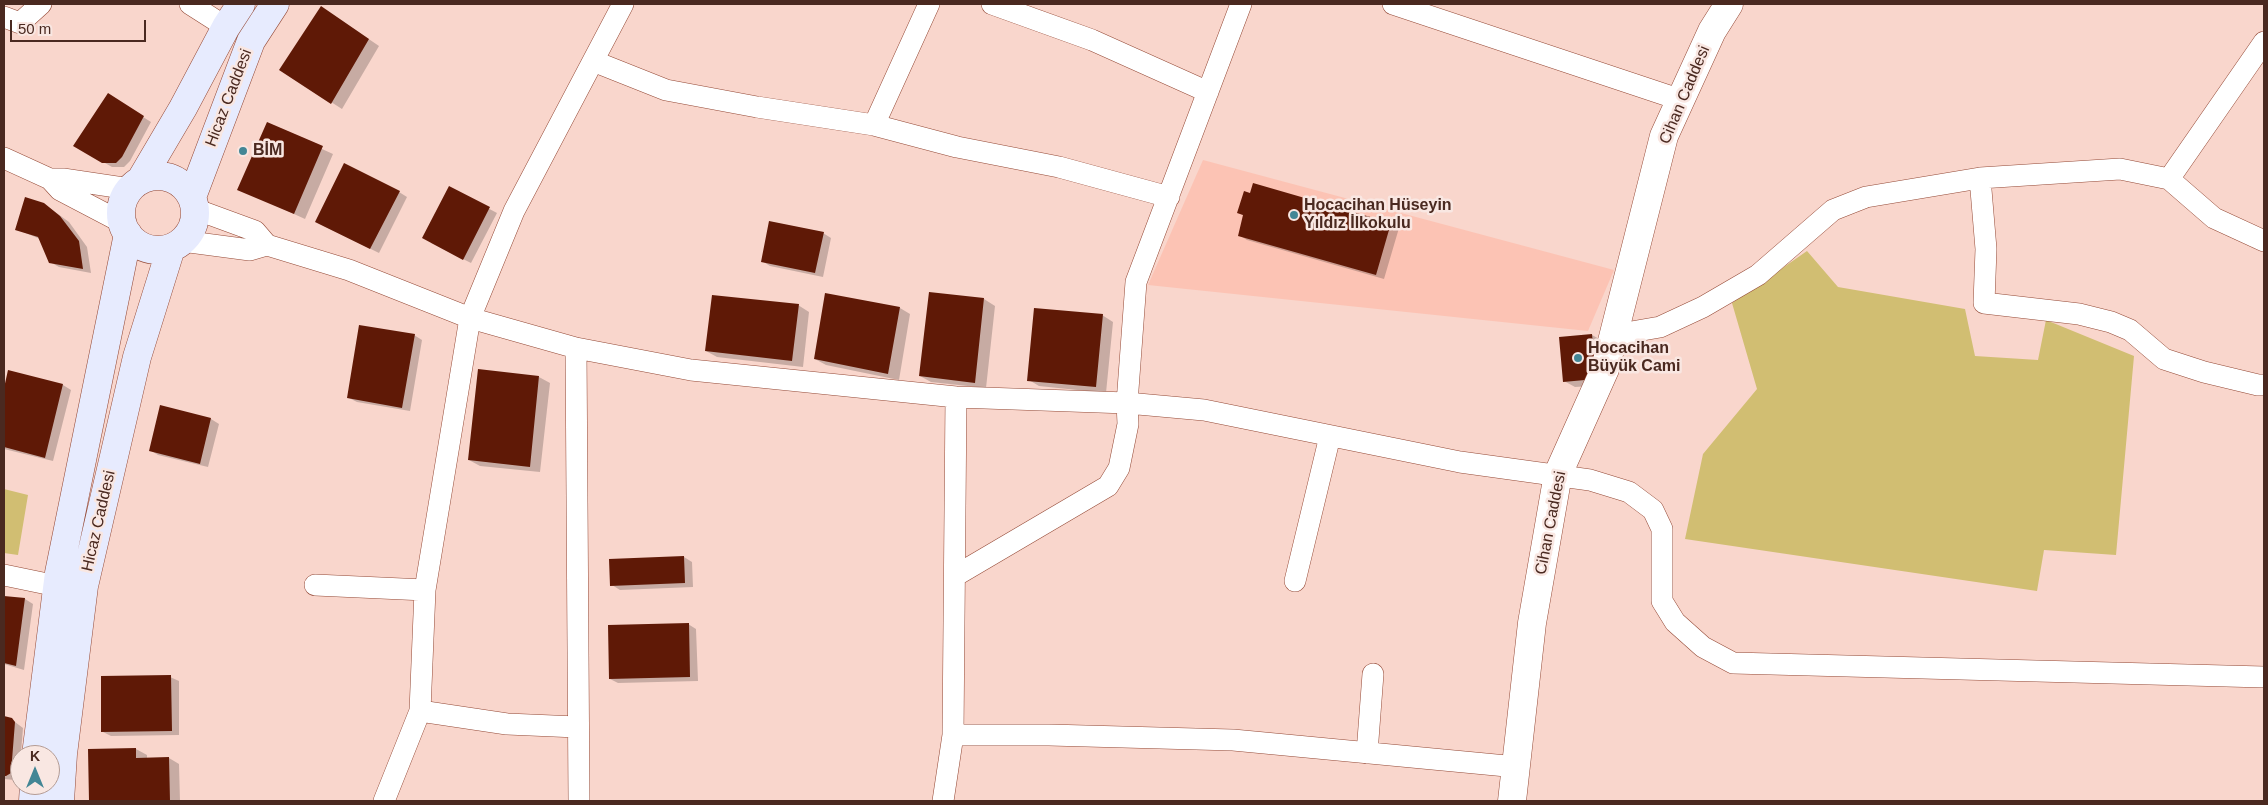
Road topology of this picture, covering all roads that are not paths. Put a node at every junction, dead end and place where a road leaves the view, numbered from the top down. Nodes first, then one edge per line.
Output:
1 (41, 4) edge
2 (190, 4) edge
3 (241, 4) edge
4 (275, 4) edge
5 (623, 4) edge
6 (929, 4) edge
7 (992, 4) edge
8 (1241, 4) edge
9 (1393, 4) edge
10 (1729, 4) edge
11 (4, 16) edge
12 (226, 27) junction
13 (2264, 42) edge
14 (593, 61) junction
15 (1208, 92) junction
16 (1681, 100) junction
17 (874, 125) junction
18 (4, 158) edge
19 (1980, 178) junction
20 (50, 179) junction
21 (2169, 179) junction
22 (135, 185) junction
23 (1169, 197) junction
24 (193, 203) junction
25 (125, 229) junction
26 (2264, 241) edge
27 (177, 244) junction
28 (268, 244) junction
29 (470, 318) junction
30 (1614, 335) junction
31 (576, 348) junction
32 (2264, 385) edge
33 (956, 397) junction
34 (1127, 403) junction
35 (1330, 436) junction
36 (1558, 474) junction
37 (4, 575) edge
38 (955, 576) junction
39 (1295, 581) dead end
40 (315, 585) dead end
41 (57, 586) junction
42 (425, 590) junction
43 (1373, 674) dead end
44 (2264, 677) edge
45 (420, 711) junction
46 (577, 727) junction
47 (953, 735) junction
48 (37, 745) edge
49 (1367, 753) junction
50 (1517, 767) junction
51 (60, 801) edge
52 (384, 801) edge
53 (579, 801) edge
54 (943, 801) edge
55 (1512, 801) edge

1 - 11 street
2 - 12 street
3 - 12 main road, Hicaz Caddesi
4 - 24 main road, Hicaz Caddesi
5 - 14 street
6 - 17 street
7 - 15 street
8 - 15 street
9 - 16 street
10 - 16 street, Cihan Caddesi
12 - 22 main road, Hicaz Caddesi
13 - 21 street
14 - 17 street
14 - 29 street
15 - 23 street
16 - 30 street, Cihan Caddesi
17 - 23 street
18 - 20 street
19 - 21 street
19 - 30 street
19 - 32 street
20 - 22 street
20 - 25 street
21 - 26 street
22 - 24 main road
22 - 25 main road
23 - 34 street
24 - 27 main road
24 - 28 street
25 - 27 main road
25 - 41 main road, Hicaz Caddesi
27 - 28 street
27 - 51 main road, Hicaz Caddesi
28 - 29 street
29 - 31 street
29 - 42 street
30 - 36 street, Cihan Caddesi
31 - 33 street
31 - 46 street
33 - 34 street
33 - 38 street
34 - 35 street
34 - 38 street
35 - 36 street
35 - 39 street
36 - 44 street
36 - 50 street, Cihan Caddesi
37 - 41 street
38 - 47 street
40 - 42 street
41 - 48 main road, Hicaz Caddesi
42 - 45 street
43 - 49 street
45 - 46 street
45 - 52 street
46 - 53 street
47 - 49 street
47 - 54 street
49 - 50 street
50 - 55 street, Cihan Caddesi

